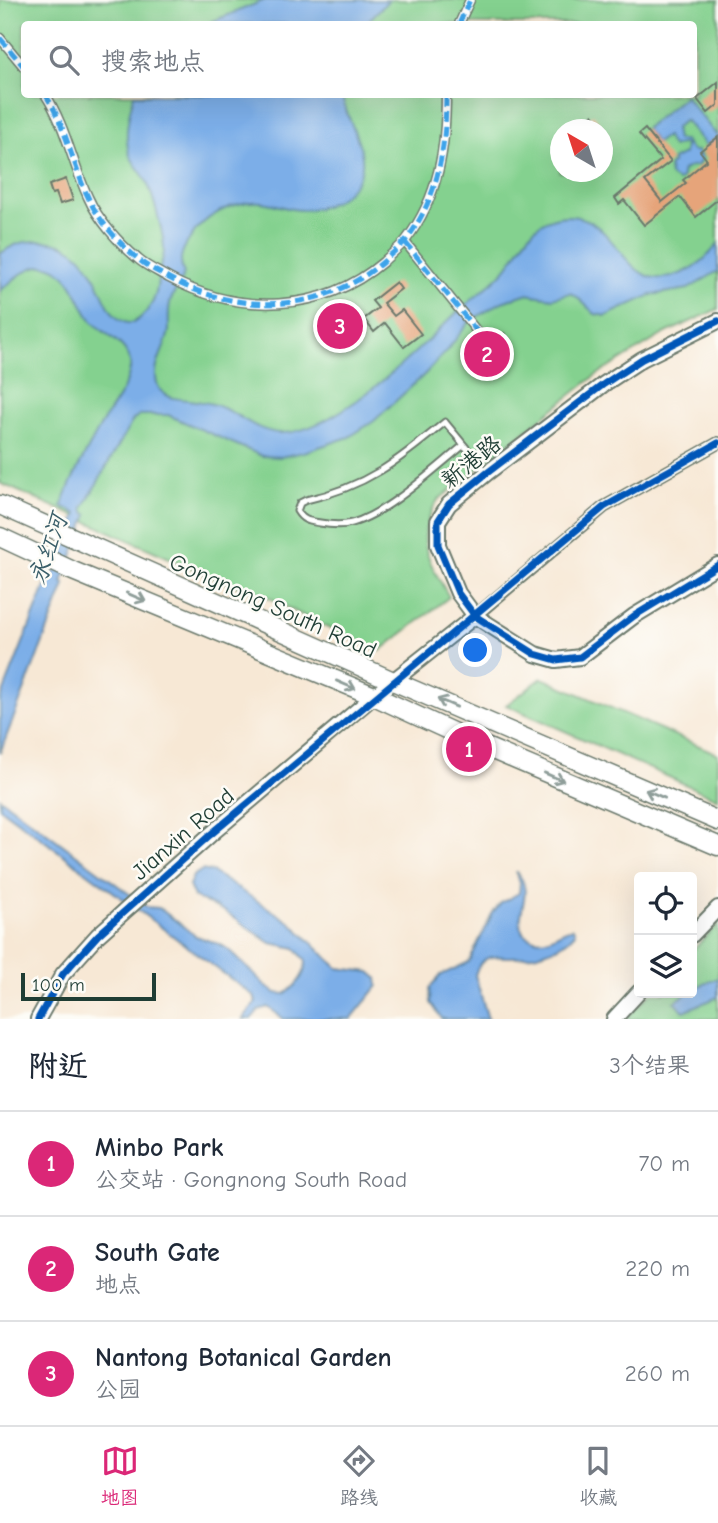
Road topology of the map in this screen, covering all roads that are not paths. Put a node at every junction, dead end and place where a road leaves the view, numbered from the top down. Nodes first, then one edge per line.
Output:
1 (470, 0) edge
2 (460, 21) edge
3 (0, 38) edge
4 (21, 63) edge
5 (47, 98) edge
6 (446, 98) edge
7 (405, 242) junction
8 (718, 321) edge
9 (496, 355) dead end
10 (718, 443) edge
11 (464, 445) dead end
12 (487, 473) junction
13 (0, 505) edge
14 (0, 537) edge
15 (718, 565) edge
16 (475, 616) junction
17 (393, 681) junction
18 (374, 696) junction
19 (718, 821) edge
20 (718, 846) edge
21 (718, 908) edge
22 (697, 930) edge
23 (634, 997) edge
24 (38, 1019) edge
25 (614, 1019) edge

1 - 2 street
3 - 4 street
5 - 7 street
6 - 7 street
7 - 9 street
8 - 12 street, 新港路
10 - 16 street
11 - 12 lane
12 - 16 street, 新港路
13 - 17 main road, Gongnong South Road
14 -> 18 main road, Gongnong South Road
15 - 16 street, 新港路
16 - 17 street, Jianxin Road
17 - 18 street, Jianxin Road
19 -> 17 main road, Gongnong South Road
18 -> 20 main road, Gongnong South Road
18 - 24 street, Jianxin Road
21 - 22 street
23 - 25 street

